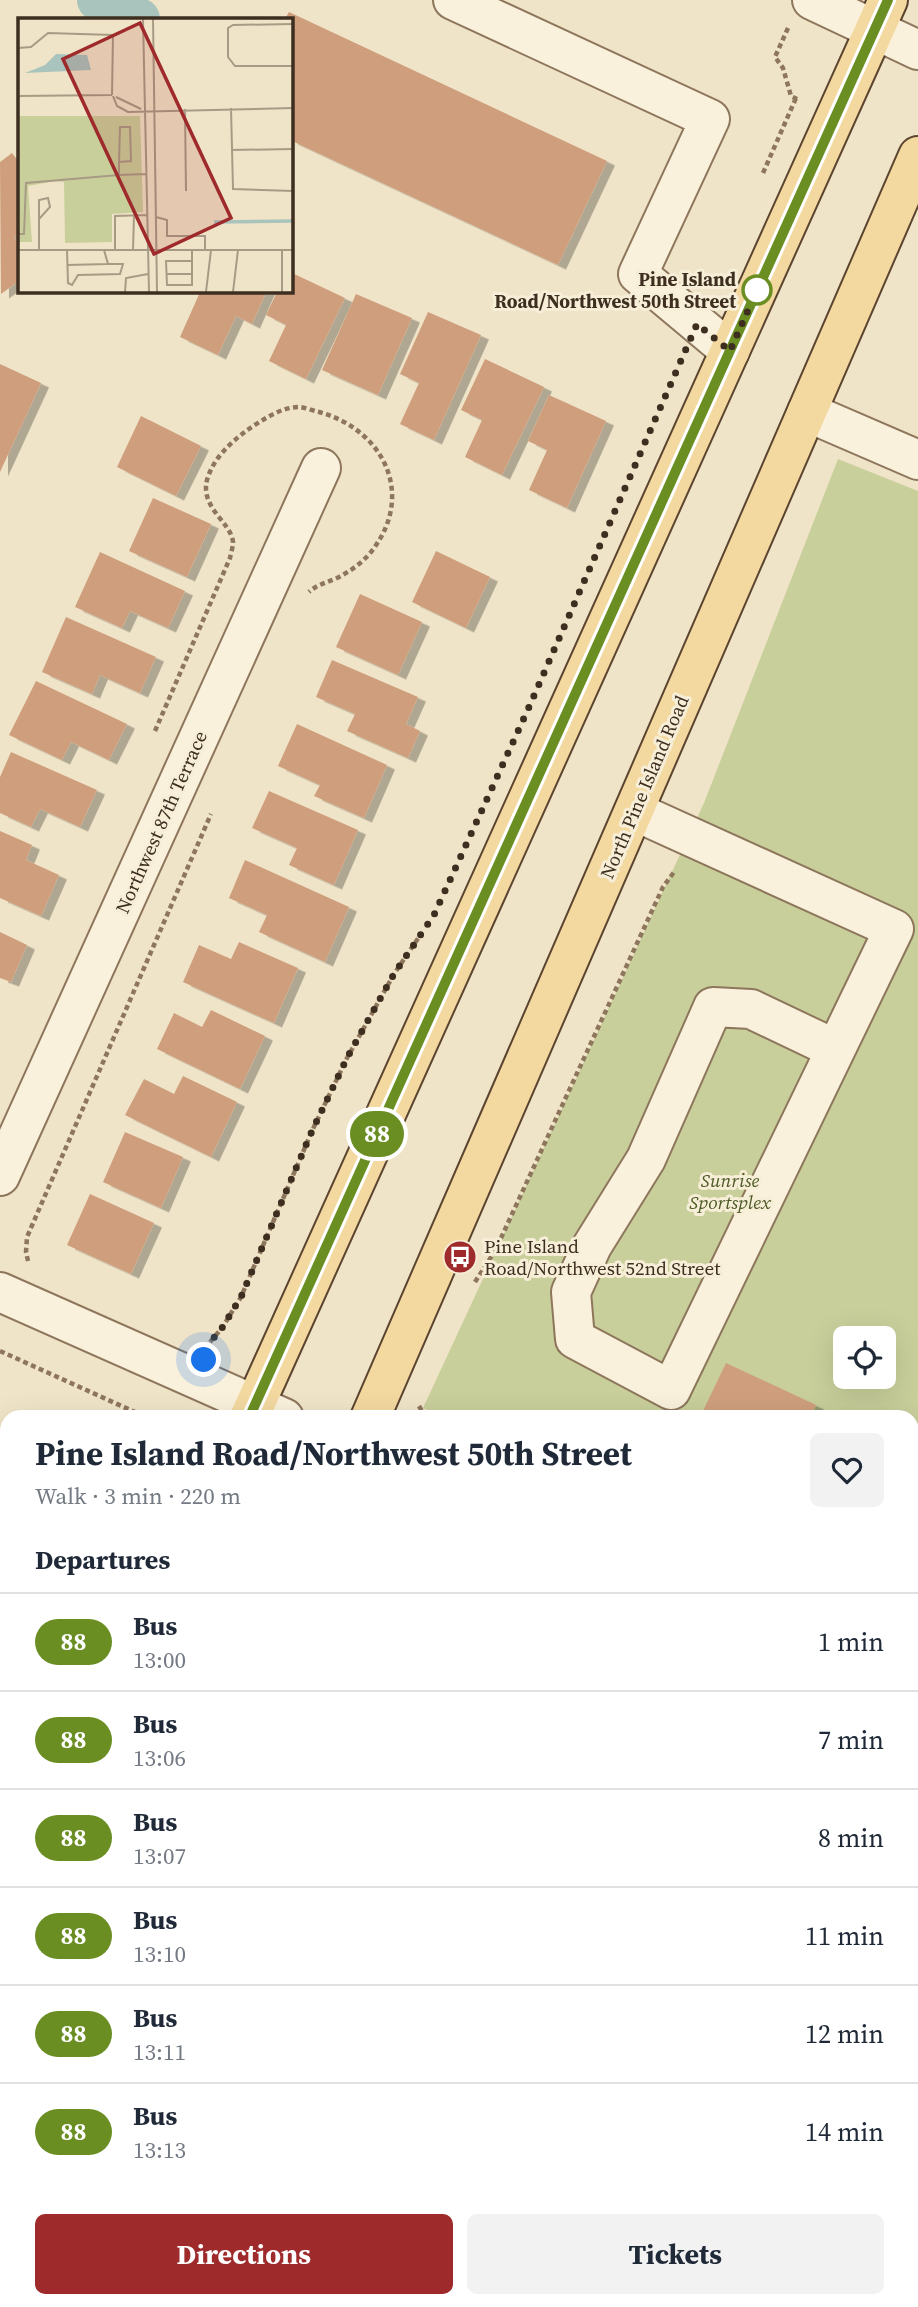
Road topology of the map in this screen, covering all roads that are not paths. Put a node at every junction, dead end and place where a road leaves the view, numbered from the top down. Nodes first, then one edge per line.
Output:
1 (453, 0) edge
2 (812, 0) edge
3 (882, 15) edge
4 (918, 50) edge
5 (918, 156) edge
6 (730, 351) junction
7 (807, 412) junction
8 (918, 460) edge
9 (321, 468) dead end
10 (634, 811) junction
11 (906, 931) edge
12 (835, 1049) junction
13 (0, 1176) edge
14 (0, 1292) edge
15 (256, 1410) edge
16 (263, 1410) edge
17 (373, 1410) edge

1 - 6 street
2 - 3 street
3 - 4 street
3 - 6 main road
5 - 7 main road, North Pine Island Road
6 - 16 main road
7 - 8 street
7 - 10 main road, North Pine Island Road
9 - 13 street, Northwest 87th Terrace
10 - 11 street
10 - 17 main road, North Pine Island Road
11 - 12 street
12 - 12 street
14 - 15 street

